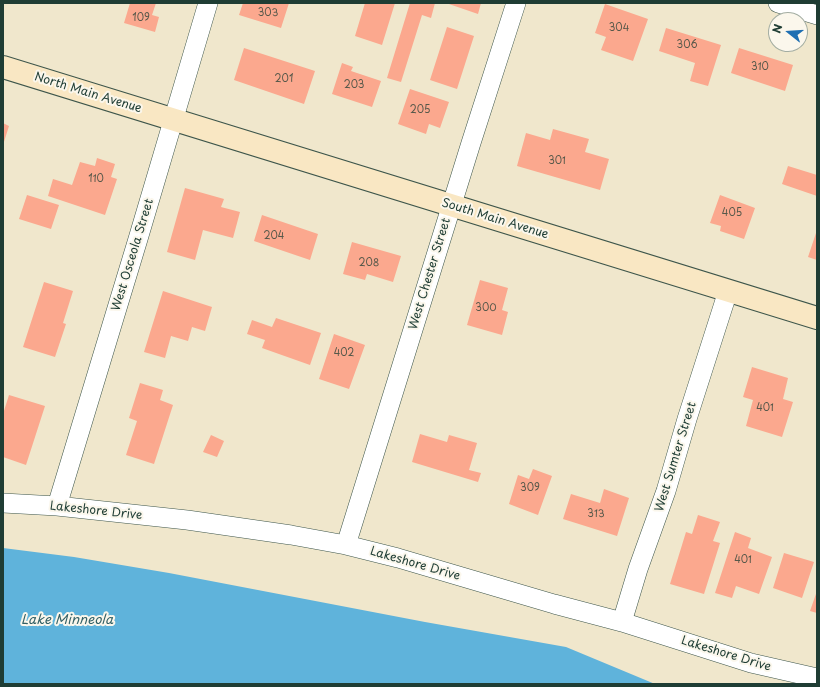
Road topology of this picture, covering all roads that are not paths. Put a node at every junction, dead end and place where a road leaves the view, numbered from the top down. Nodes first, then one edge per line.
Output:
1 (208, 3) edge
2 (516, 3) edge
3 (778, 3) edge
4 (817, 15) edge
5 (3, 67) edge
6 (173, 119) junction
7 (452, 205) junction
8 (728, 291) junction
9 (817, 318) edge
10 (3, 502) edge
11 (57, 506) junction
12 (346, 545) junction
13 (622, 622) junction
14 (817, 678) edge

1 - 6 street, West Osceola Street
2 - 7 street, West Chester Street
3 - 4 street
5 - 6 street, North Main Avenue
6 - 7 street, South Main Avenue
6 - 11 street, West Osceola Street
7 - 8 street, South Main Avenue
7 - 12 street, West Chester Street
8 - 9 street, South Main Avenue
8 - 13 street, West Sumter Street
10 - 11 street, Lakeshore Drive
11 - 12 street, Lakeshore Drive
12 - 13 street, Lakeshore Drive
13 - 14 street, Lakeshore Drive

